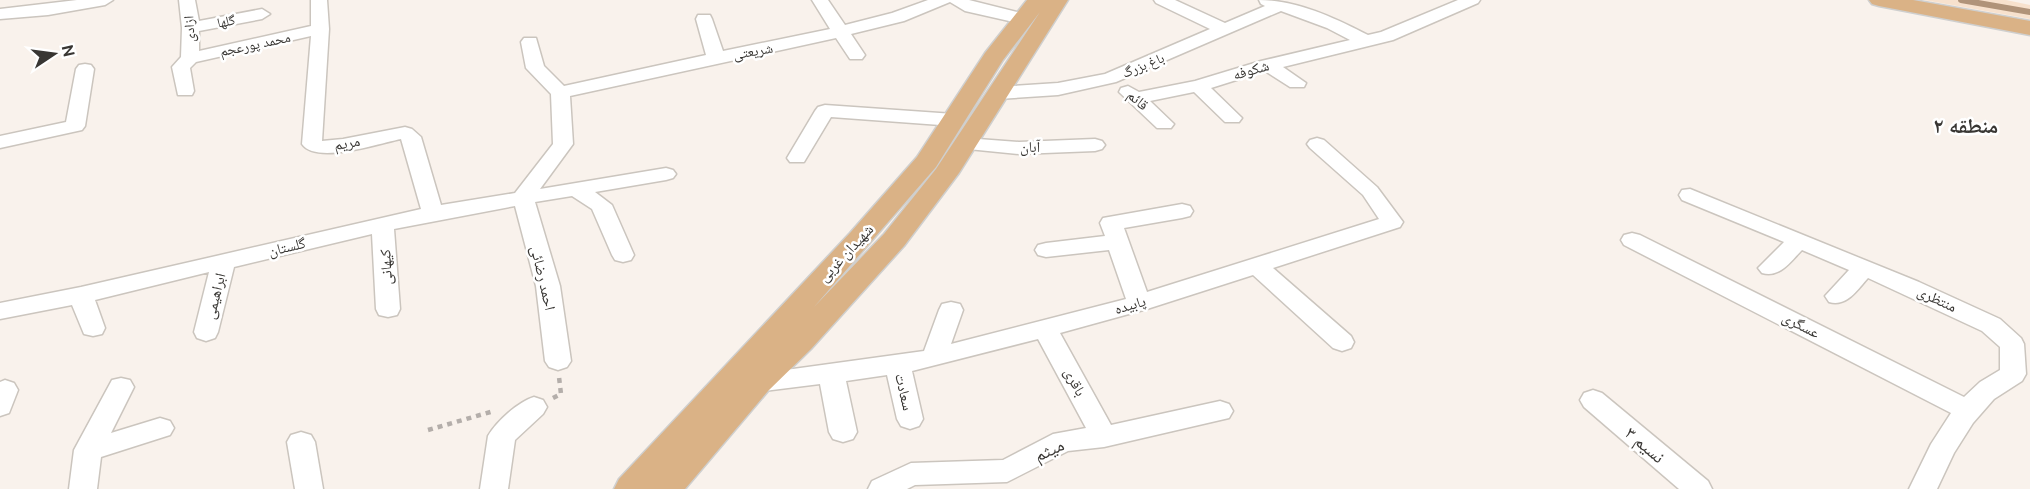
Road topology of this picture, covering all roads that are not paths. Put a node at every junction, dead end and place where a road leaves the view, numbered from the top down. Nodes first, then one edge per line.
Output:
1 (105, 0) edge
2 (187, 0) edge
3 (319, 0) edge
4 (943, 0) edge
5 (956, 0) edge
6 (1059, 0) edge
7 (1162, 0) edge
8 (1472, 0) edge
9 (1880, 0) edge
10 (820, 1) edge
11 (68, 3) edge
12 (1273, 3) edge
13 (1031, 9) edge
14 (0, 14) edge
15 (262, 14) dead end
16 (898, 17) junction
17 (704, 19) dead end
18 (191, 28) junction
19 (2030, 28) edge
20 (321, 29) junction
21 (916, 29) dead end
22 (841, 30) junction
23 (1226, 30) junction
24 (1366, 41) junction
25 (530, 42) dead end
26 (856, 55) dead end
27 (190, 58) junction
28 (716, 58) junction
29 (1267, 65) junction
30 (85, 69) dead end
31 (1110, 78) junction
32 (1297, 83) dead end
33 (1198, 86) junction
34 (185, 91) dead end
35 (560, 93) junction
36 (998, 93) junction
37 (1137, 98) junction
38 (1232, 118) dead end
39 (1164, 124) dead end
40 (959, 132) junction
41 (0, 142) edge
42 (1317, 144) dead end
43 (1095, 145) dead end
44 (797, 158) dead end
45 (666, 174) dead end
46 (575, 189) junction
47 (1690, 195) dead end
48 (523, 197) junction
49 (1182, 211) dead end
50 (432, 213) junction
51 (383, 226) junction
52 (1114, 232) junction
53 (1632, 240) dead end
54 (1799, 241) junction
55 (1046, 250) dead end
56 (623, 255) dead end
57 (224, 261) junction
58 (1256, 265) junction
59 (1770, 268) dead end
60 (1865, 268) junction
61 (81, 295) junction
62 (1837, 296) dead end
63 (1138, 303) junction
64 (388, 309) dead end
65 (951, 310) dead end
66 (0, 311) edge
67 (93, 328) dead end
68 (1045, 328) junction
69 (206, 332) dead end
70 (1342, 342) dead end
71 (934, 358) junction
72 (558, 361) dead end
73 (898, 365) junction
74 (831, 374) junction
75 (756, 383) junction
76 (120, 387) dead end
77 (1593, 400) dead end
78 (534, 407) dead end
79 (1220, 411) dead end
80 (1969, 411) junction
81 (910, 419) dead end
82 (160, 428) dead end
83 (843, 432) dead end
84 (1104, 437) junction
85 (301, 442) dead end
86 (88, 450) junction
87 (1010, 480) edge
88 (83, 489) edge
89 (309, 489) edge
90 (494, 489) edge
91 (632, 489) edge
92 (664, 489) edge
93 (882, 489) edge
94 (1698, 489) edge
95 (1923, 489) edge

1 - 11 street
2 - 18 street, ازادی
3 - 20 street, مریم
4 - 16 street, شریعتی
5 - 13 street
6 - 36 main road, شهیدان غربی
7 - 23 street
8 - 24 street, شکوفه
9 - 19 main road
10 - 22 street
11 - 14 street
12 - 23 street, باغ بزرگ
12 - 24 street
13 - 40 main road, شهیدان غربی
15 - 18 street, گلها
16 - 21 street
16 - 22 street, شریعتی
17 - 28 street
18 - 27 street, ازادی
20 - 27 street, محمد پورعجم
20 - 50 street, مریم
22 - 26 street
22 - 28 street, شریعتی
23 - 31 street, باغ بزرگ
24 - 29 street, شکوفه
25 - 35 street
27 - 34 street, ازادی
28 - 35 street, شریعتی
29 - 32 street
29 - 33 street, شکوفه
30 - 41 street
31 - 36 street, باغ بزرگ
31 - 37 street, قائم
33 - 37 street, شکوفه
33 - 38 street
35 - 48 street
36 - 40 main road, شهیدان غربی
37 - 39 street, قائم
40 - 43 street, آبان
40 - 44 street
40 - 75 main road, شهیدان غربی
40 - 91 main road, شهیدان غربی
42 - 58 street, پابیده
45 - 46 street, گلستان
46 - 48 street, گلستان
46 - 56 street
47 - 54 street, منتظری
48 - 50 street, گلستان
48 - 72 street, احمد رضائی
49 - 52 street
50 - 51 street, گلستان
51 - 57 street, گلستان
51 - 64 street, کیهانی
52 - 55 street
52 - 63 street
53 - 80 street, عسگری
54 - 59 street
54 - 60 street, منتظری
57 - 61 street, گلستان
57 - 69 street, ابراهیمی
58 - 63 street, پابیده
58 - 70 street
60 - 62 street
60 - 80 street, منتظری
61 - 66 street, گلستان
61 - 67 street
63 - 68 street, پابیده
65 - 71 street
68 - 71 street, پابیده
68 - 84 street, باقری
71 - 73 street, پابیده
73 - 74 street, پابیده
73 - 81 street, سعادت
74 - 75 street, پابیده
74 - 83 street
75 - 92 main road, شهیدان غربی
76 - 86 street
77 - 94 street, نسیم ۳
78 - 90 street
79 - 84 street, میثم
80 - 95 street, منتظری
82 - 86 street
84 - 87 street, میثم
85 - 89 street
86 - 88 street
87 - 93 street, میثم

